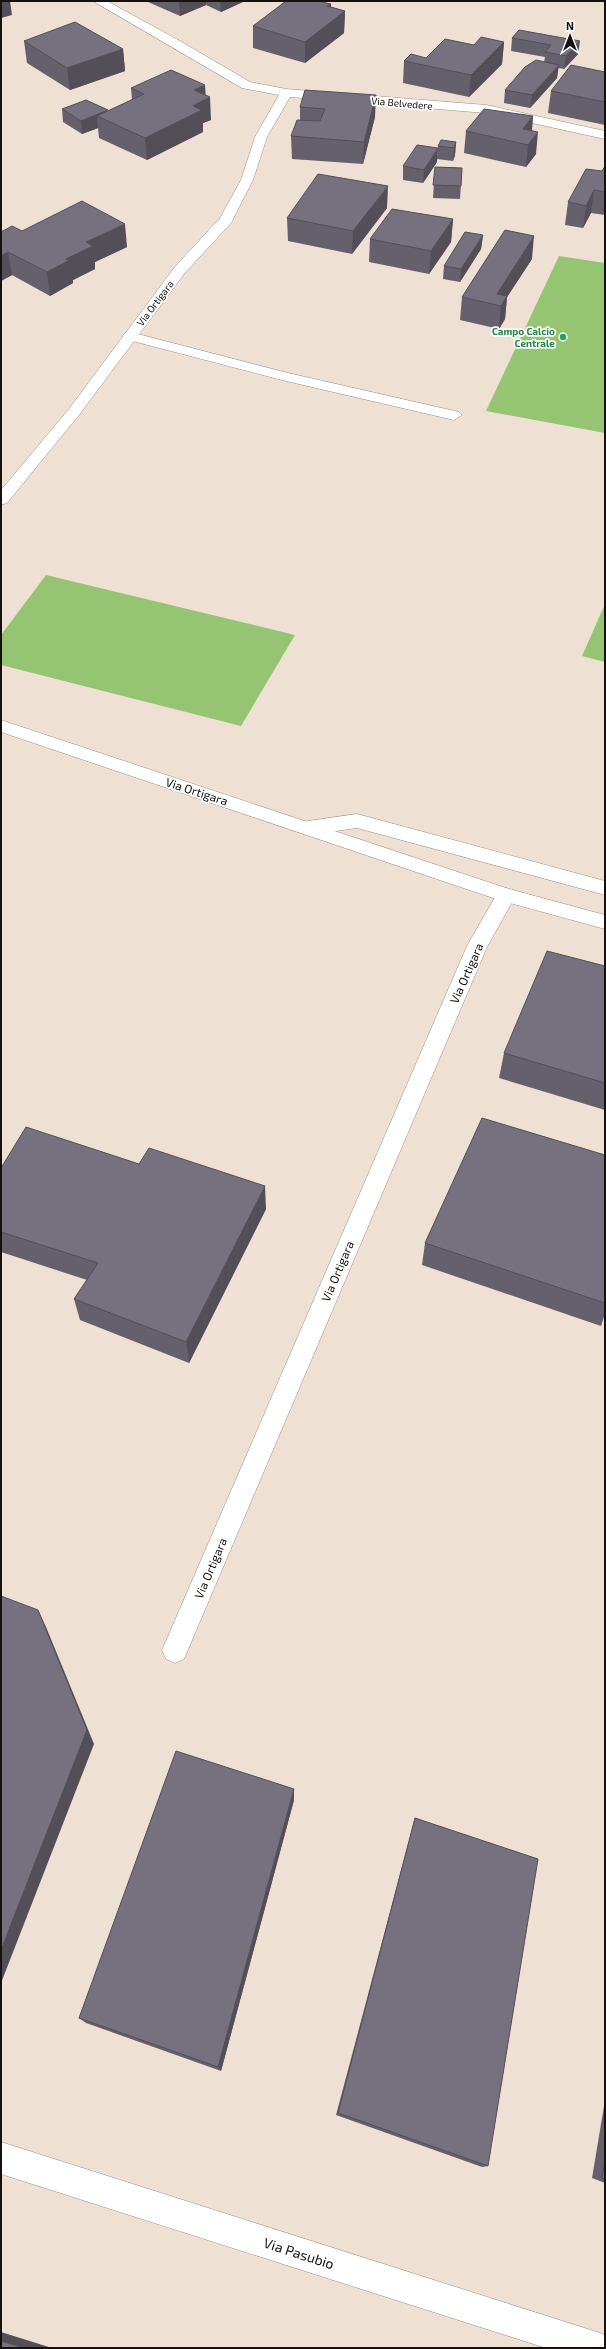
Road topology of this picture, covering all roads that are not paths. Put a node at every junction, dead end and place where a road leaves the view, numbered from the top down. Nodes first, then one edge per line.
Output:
1 (99, 1) edge
2 (286, 93) junction
3 (605, 135) edge
4 (130, 336) junction
5 (454, 415) dead end
6 (1, 500) edge
7 (1, 726) edge
8 (308, 828) junction
9 (605, 888) edge
10 (506, 895) junction
11 (605, 922) edge
12 (175, 1650) dead end
13 (1, 2158) edge
14 (597, 2348) edge

1 - 2 street, Via Belvedere
2 - 3 street, Via Belvedere
2 - 4 street, Via Ortigara
4 - 5 street
4 - 6 street, Via Ortigara
7 - 8 street, Via Ortigara
8 - 9 street
8 - 10 street, Via Ortigara
10 - 11 street, Via Ortigara
10 - 12 street, Via Ortigara
13 - 14 street, Via Pasubio

